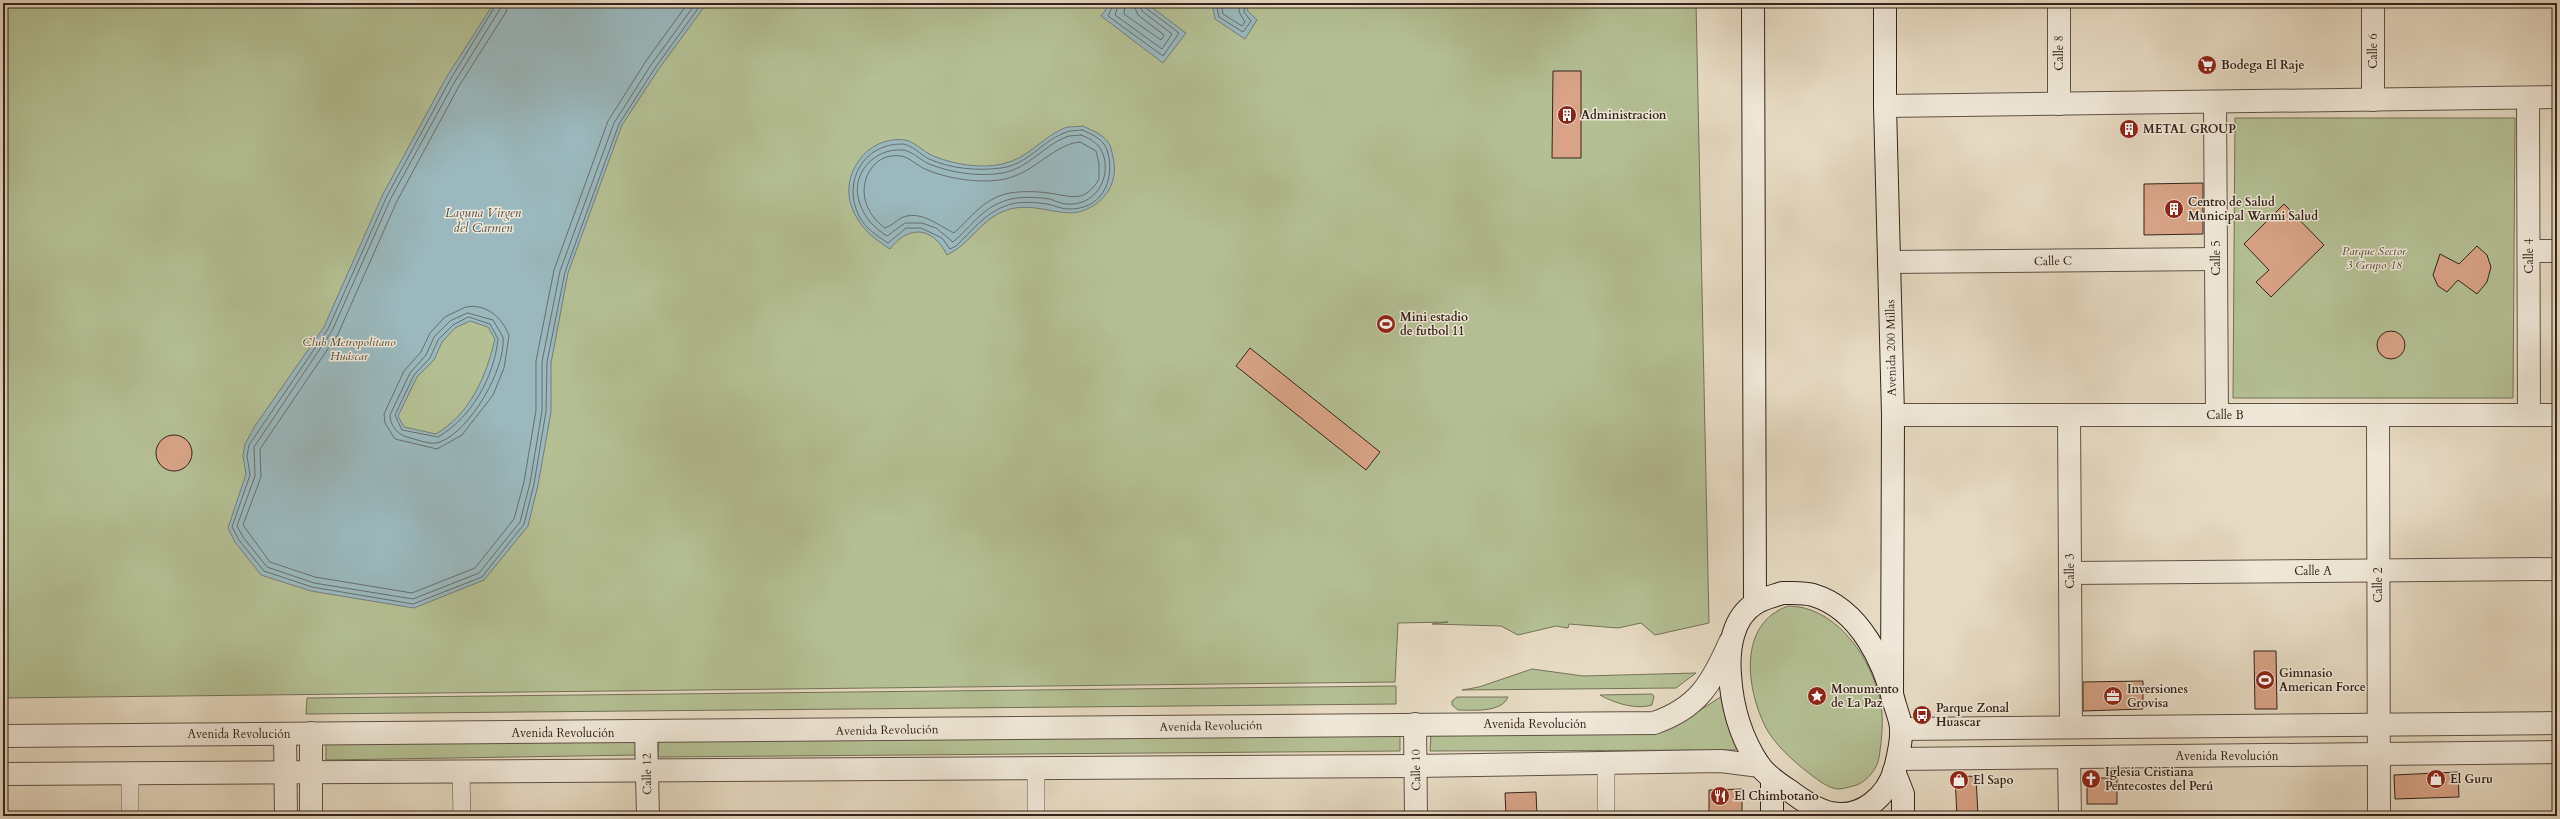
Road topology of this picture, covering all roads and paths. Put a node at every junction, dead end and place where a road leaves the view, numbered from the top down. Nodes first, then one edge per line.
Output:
1 (1753, 3) edge
2 (1885, 3) edge
3 (2058, 3) edge
4 (2373, 3) edge
5 (2557, 97) edge
6 (2528, 98) junction
7 (2373, 100) junction
8 (2215, 102) junction
9 (2059, 104) junction
10 (1885, 106) junction
11 (2529, 251) junction
12 (2557, 251) edge
13 (2216, 259) junction
14 (1889, 262) junction
15 (1893, 415) junction
16 (2069, 415) junction
17 (2217, 415) junction
18 (2378, 415) junction
19 (2530, 415) junction
20 (2557, 415) edge
21 (2557, 568) edge
22 (2378, 571) junction
23 (2070, 573) junction
24 (1755, 603) junction
25 (1730, 642) junction
26 (1892, 694) junction
27 (2557, 723) edge
28 (1415, 724) junction
29 (2379, 725) junction
30 (2071, 728) junction
31 (1901, 729) junction
32 (646, 732) junction
33 (311, 733) junction
34 (285, 734) junction
35 (3, 736) edge
36 (2557, 752) edge
37 (2379, 755) junction
38 (2069, 757) junction
39 (1606, 763) junction
40 (1896, 765) junction
41 (1416, 766) junction
42 (1036, 769) junction
43 (647, 771) junction
44 (286, 772) junction
45 (311, 772) junction
46 (461, 772) junction
47 (1766, 772) junction
48 (130, 773) junction
49 (3, 774) edge
50 (130, 816) edge
51 (286, 816) edge
52 (312, 816) edge
53 (462, 816) edge
54 (648, 816) edge
55 (1036, 816) edge
56 (1416, 816) edge
57 (1606, 816) edge
58 (1772, 816) edge
59 (1903, 816) edge
60 (2070, 816) edge
61 (2379, 816) edge

1 - 24 street
2 - 10 street, Avenida 200 Millas
3 - 9 street, Calle 8
4 - 7 street, Calle 6
5 - 6 street
6 - 7 street
6 - 11 street, Calle 4
7 - 8 street
8 - 9 street
8 - 13 street, Calle 5
9 - 10 street
10 - 14 street, Avenida 200 Millas
11 - 12 street
11 - 19 street, Calle 4
13 - 14 street, Calle C
13 - 17 street, Calle 5
14 - 15 street, Avenida 200 Millas
15 - 16 street, Calle B
15 - 26 street, Avenida 200 Millas
16 - 17 street, Calle B
16 - 23 street, Calle 3
17 - 18 street, Calle B
18 - 19 street, Calle B
18 - 22 street, Calle 2
19 - 20 street, Calle B
21 - 22 street, Calle A
22 - 23 street, Calle A
22 - 29 street, Calle 2
23 - 30 street, Calle 3
24 - 25 street, Avenida Revolución
24 - 26 street
25 - 28 street, Avenida Revolución
25 - 47 street
26 - 31 street
27 - 29 street
28 - 32 street, Avenida Revolución
28 - 41 street, Calle 10
29 - 30 street
29 - 37 street, Calle 2
30 - 31 street
31 - 40 street
32 - 33 street, Avenida Revolución
32 - 43 street, Calle 12
33 - 34 street, Avenida Revolución
33 - 45 street
34 - 35 street, Avenida Revolución
34 - 44 street
36 - 37 street, Avenida Revolución
37 - 38 street, Avenida Revolución
37 - 61 street, Calle 2
38 - 40 street, Avenida Revolución
38 - 60 street
39 - 41 street
39 - 47 street
39 - 57 street
40 - 47 street
40 - 59 street
41 - 42 street
41 - 56 street, Calle 10
42 - 43 street
42 - 55 street
43 - 46 street
43 - 54 street, Calle 12
44 - 45 street
44 - 48 street
44 - 51 street
45 - 46 street
45 - 52 street
46 - 53 street
47 - 58 street
48 - 49 street
48 - 50 street

